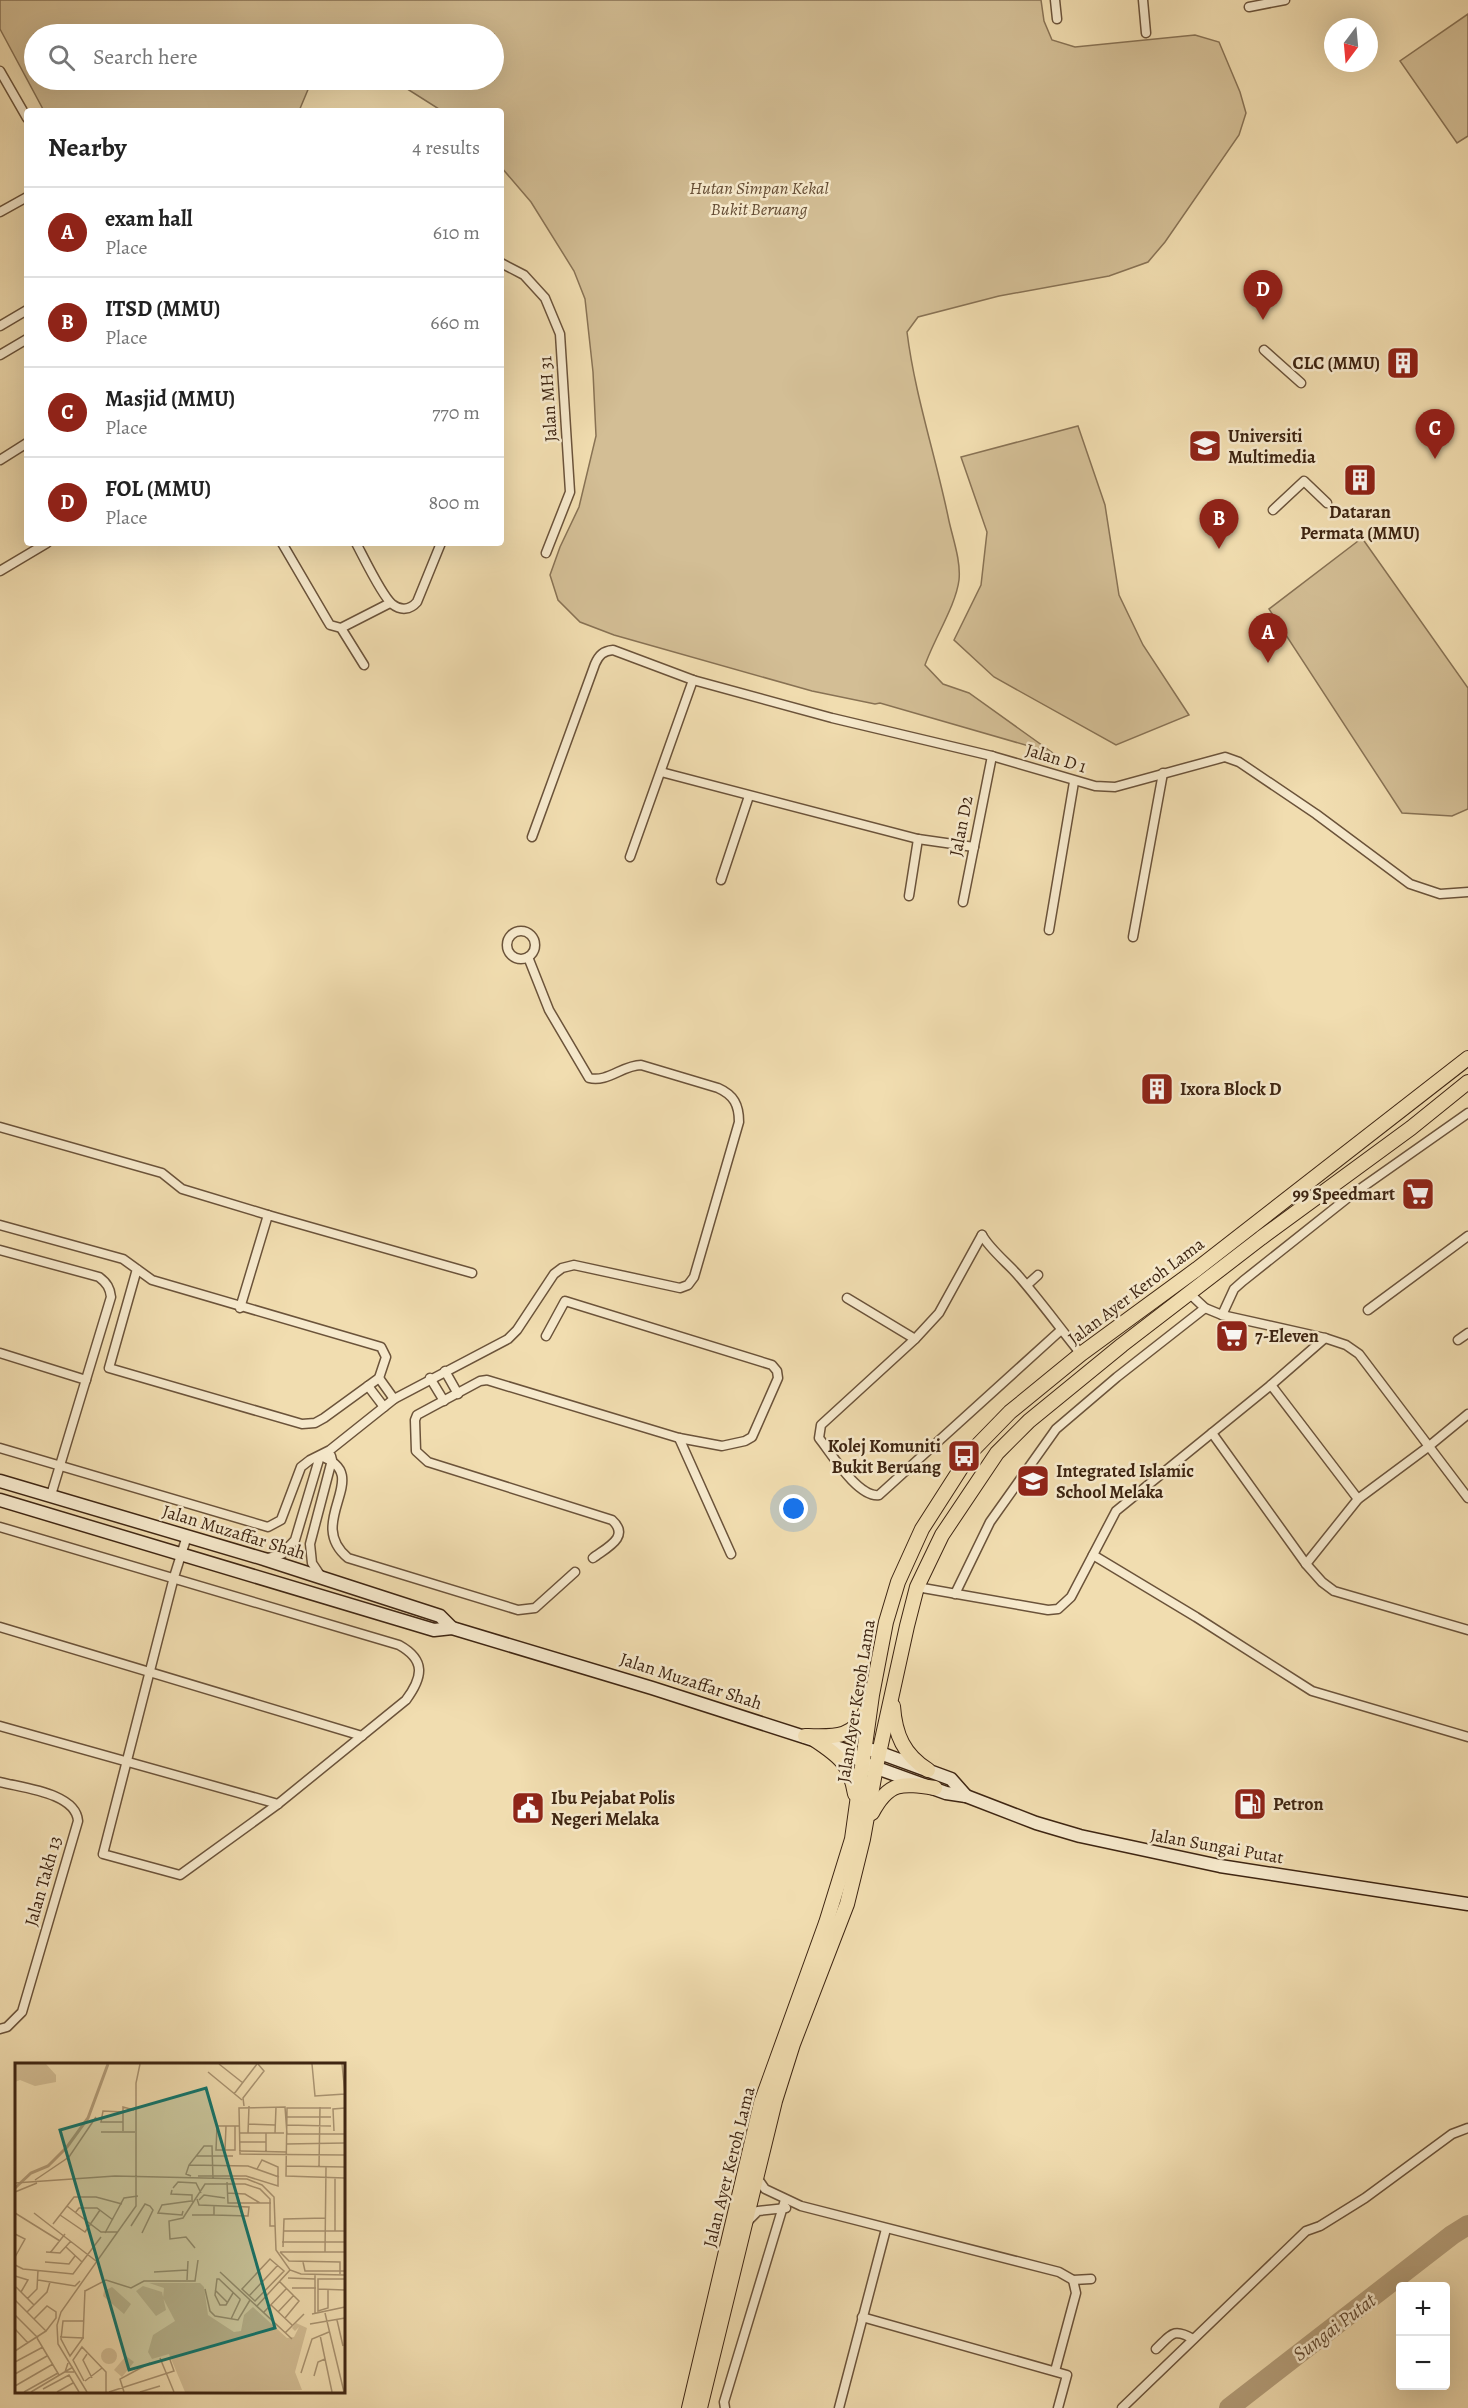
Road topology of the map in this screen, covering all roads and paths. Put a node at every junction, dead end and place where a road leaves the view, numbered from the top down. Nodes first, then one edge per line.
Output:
1 (1055, 0) edge
2 (1143, 0) edge
3 (1285, 0) edge
4 (1249, 7) dead end
5 (1057, 19) dead end
6 (1146, 33) dead end
7 (0, 71) edge
8 (24, 113) edge
9 (24, 199) edge
10 (0, 213) edge
11 (504, 265) edge
12 (24, 312) edge
13 (0, 326) edge
14 (24, 341) edge
15 (1264, 350) dead end
16 (0, 355) edge
17 (1301, 383) dead end
18 (24, 445) edge
19 (0, 460) edge
20 (1327, 503) dead end
21 (1273, 510) dead end
22 (42, 546) edge
23 (284, 546) edge
24 (358, 546) edge
25 (440, 546) edge
26 (546, 553) dead end
27 (0, 571) edge
28 (390, 603) junction
29 (341, 628) junction
30 (364, 665) dead end
31 (693, 680) junction
32 (992, 756) junction
33 (660, 772) junction
34 (1163, 773) junction
35 (1074, 782) junction
36 (749, 796) junction
37 (532, 837) dead end
38 (918, 839) junction
39 (974, 847) junction
40 (630, 857) dead end
41 (721, 880) dead end
42 (1468, 892) edge
43 (909, 896) dead end
44 (963, 902) dead end
45 (1049, 930) dead end
46 (1133, 937) dead end
47 (528, 957) dead end
48 (1468, 1058) edge
49 (1468, 1082) edge
50 (1407, 1107) junction
51 (1468, 1113) edge
52 (0, 1126) edge
53 (268, 1215) junction
54 (0, 1225) edge
55 (1468, 1236) edge
56 (0, 1250) edge
57 (137, 1269) junction
58 (472, 1273) dead end
59 (1038, 1275) dead end
60 (1027, 1286) junction
61 (1190, 1294) junction
62 (847, 1298) dead end
63 (240, 1308) junction
64 (1205, 1308) junction
65 (1368, 1311) dead end
66 (1222, 1315) junction
67 (1061, 1330) junction
68 (1468, 1333) edge
69 (546, 1336) dead end
70 (1325, 1338) junction
71 (915, 1339) junction
72 (1458, 1340) dead end
73 (0, 1353) edge
74 (1081, 1354) junction
75 (445, 1371) junction
76 (379, 1378) junction
77 (430, 1378) junction
78 (86, 1380) junction
79 (1270, 1385) junction
80 (368, 1386) junction
81 (458, 1394) junction
82 (394, 1399) junction
83 (444, 1401) junction
84 (384, 1407) junction
85 (1468, 1414) edge
86 (1212, 1433) junction
87 (679, 1438) junction
88 (1428, 1447) junction
89 (0, 1448) edge
90 (330, 1450) junction
91 (320, 1456) junction
92 (332, 1460) junction
93 (59, 1466) junction
94 (0, 1481) edge
95 (51, 1495) junction
96 (1468, 1498) edge
97 (1358, 1499) junction
98 (0, 1500) edge
99 (0, 1527) edge
100 (187, 1536) junction
101 (182, 1553) junction
102 (730, 1554) dead end
103 (1092, 1555) junction
104 (593, 1558) dead end
105 (264, 1559) junction
106 (1306, 1564) junction
107 (575, 1572) dead end
108 (174, 1577) junction
109 (322, 1578) junction
110 (918, 1587) junction
111 (955, 1594) junction
112 (0, 1627) edge
113 (452, 1628) junction
114 (1468, 1630) edge
115 (150, 1673) junction
116 (893, 1692) junction
117 (872, 1695) junction
118 (0, 1726) edge
119 (362, 1736) junction
120 (1468, 1737) edge
121 (810, 1738) junction
122 (865, 1748) junction
123 (848, 1751) junction
124 (880, 1752) junction
125 (126, 1762) junction
126 (870, 1765) junction
127 (928, 1770) junction
128 (0, 1782) edge
129 (934, 1788) junction
130 (966, 1796) junction
131 (278, 1804) junction
132 (861, 1820) junction
133 (1468, 1904) edge
134 (3, 2028) edge
135 (1468, 2128) edge
136 (756, 2176) junction
137 (784, 2204) junction
138 (745, 2224) junction
139 (886, 2229) junction
140 (1090, 2279) dead end
141 (1073, 2280) junction
142 (862, 2317) junction
143 (1193, 2339) junction
144 (1156, 2349) dead end
145 (1055, 2371) junction
146 (689, 2408) edge
147 (700, 2408) edge
148 (725, 2408) edge
149 (839, 2408) edge
150 (1058, 2408) edge
151 (1122, 2408) edge

1 - 5 street
2 - 6 street
3 - 4 street
7 - 8 street
9 - 10 street
11 - 26 street, Jalan MH 31
12 - 13 street
14 - 16 street
15 - 17 street
18 - 19 street
20 - 21 street
22 - 27 street
23 - 29 street
24 - 28 street
25 - 28 street
28 - 29 street
29 - 30 street
31 - 32 street, Jalan D 1
31 - 33 street
31 - 37 street, Jalan D 1
32 - 35 street, Jalan D 1
32 - 39 street, Jalan D2
33 - 36 street
33 - 40 street
34 - 35 street, Jalan D 1
34 - 42 street, Jalan D 1
34 - 46 street
35 - 45 street
36 - 38 street
36 - 41 street
38 - 39 street
38 - 43 street
39 - 44 street, Jalan D2
47 - 75 street
48 - 50 main road, Jalan Ayer Keroh Lama
49 - 50 main road
49 - 61 main road, Jalan Ayer Keroh Lama
50 - 74 main road, Jalan Ayer Keroh Lama
51 - 66 street
52 - 53 street
53 - 58 street
53 - 63 street
54 - 57 street
55 - 65 street
56 - 78 street
57 - 63 street
57 - 80 street
59 - 60 street
60 - 67 street
60 - 71 street
61 - 64 street
61 - 110 main road, Jalan Ayer Keroh Lama
62 - 71 street
63 - 76 street
64 - 66 street
64 - 111 street
66 - 70 street
67 - 71 street
67 - 74 street
68 - 72 street
69 - 87 street
70 - 79 street
70 - 88 street
73 - 78 street
74 - 117 main road, Jalan Ayer Keroh Lama
75 - 77 street
75 - 81 street
76 - 80 street
76 - 82 street
77 - 82 street
77 - 83 street
78 - 93 street
79 - 86 street
79 - 97 street
80 - 84 street
81 - 83 street
81 - 87 street
82 - 84 street
83 - 104 street
84 - 90 street
85 - 88 street
86 - 103 street
86 - 106 street
87 - 102 street
88 - 96 street
88 - 97 street
89 - 93 street
90 - 91 street
90 - 92 street
91 - 92 street
91 - 93 street
91 - 105 street
92 - 107 street
92 - 109 street
93 - 95 street
94 - 95 main road, Jalan Muzaffar Shah
95 - 100 main road, Jalan Muzaffar Shah
97 - 106 street
98 - 101 main road, Jalan Muzaffar Shah
99 - 108 street
100 - 101 street
100 - 105 main road, Jalan Muzaffar Shah
101 - 108 street
101 - 113 main road, Jalan Muzaffar Shah
103 - 111 street
103 - 120 street
105 - 109 main road, Jalan Muzaffar Shah
106 - 114 street
108 - 115 street
108 - 119 street
109 - 113 main road, Jalan Muzaffar Shah
110 - 111 street
110 - 116 main road, Jalan Ayer Keroh Lama
112 - 115 street
113 - 121 main road, Jalan Muzaffar Shah
115 - 119 street
115 - 125 street
116 - 124 main road, Jalan Ayer Keroh Lama
116 - 127 main road
117 - 121 main road
117 - 122 main road, Jalan Ayer Keroh Lama
118 - 125 street
119 - 131 street
121 - 123 main road, Jalan Muzaffar Shah
121 - 132 main road
122 - 123 main road, Jalan Muzaffar Shah
122 - 124 main road, Jalan Sungai Putat
122 - 126 main road, Jalan Ayer Keroh Lama
123 - 126 main road, Jalan Muzaffar Shah
124 - 126 main road, Jalan Ayer Keroh Lama
124 - 127 main road, Jalan Sungai Putat
125 - 131 street
125 - 131 street
126 - 129 main road, Jalan Sungai Putat
126 - 132 main road, Jalan Ayer Keroh Lama
127 - 130 main road, Jalan Sungai Putat
128 - 134 street, Jalan Takh 13
129 - 130 main road, Jalan Sungai Putat
129 - 132 main road
130 - 133 main road, Jalan Sungai Putat
132 - 136 main road, Jalan Ayer Keroh Lama
132 - 146 main road, Jalan Ayer Keroh Lama
135 - 143 street
136 - 137 street
136 - 138 main road, Jalan Ayer Keroh Lama
137 - 138 street
137 - 139 street
137 - 148 street
138 - 147 main road, Jalan Ayer Keroh Lama
139 - 141 street
139 - 142 street
140 - 141 street
141 - 145 street
142 - 145 street
142 - 149 street
143 - 144 street
143 - 151 street
145 - 150 street

